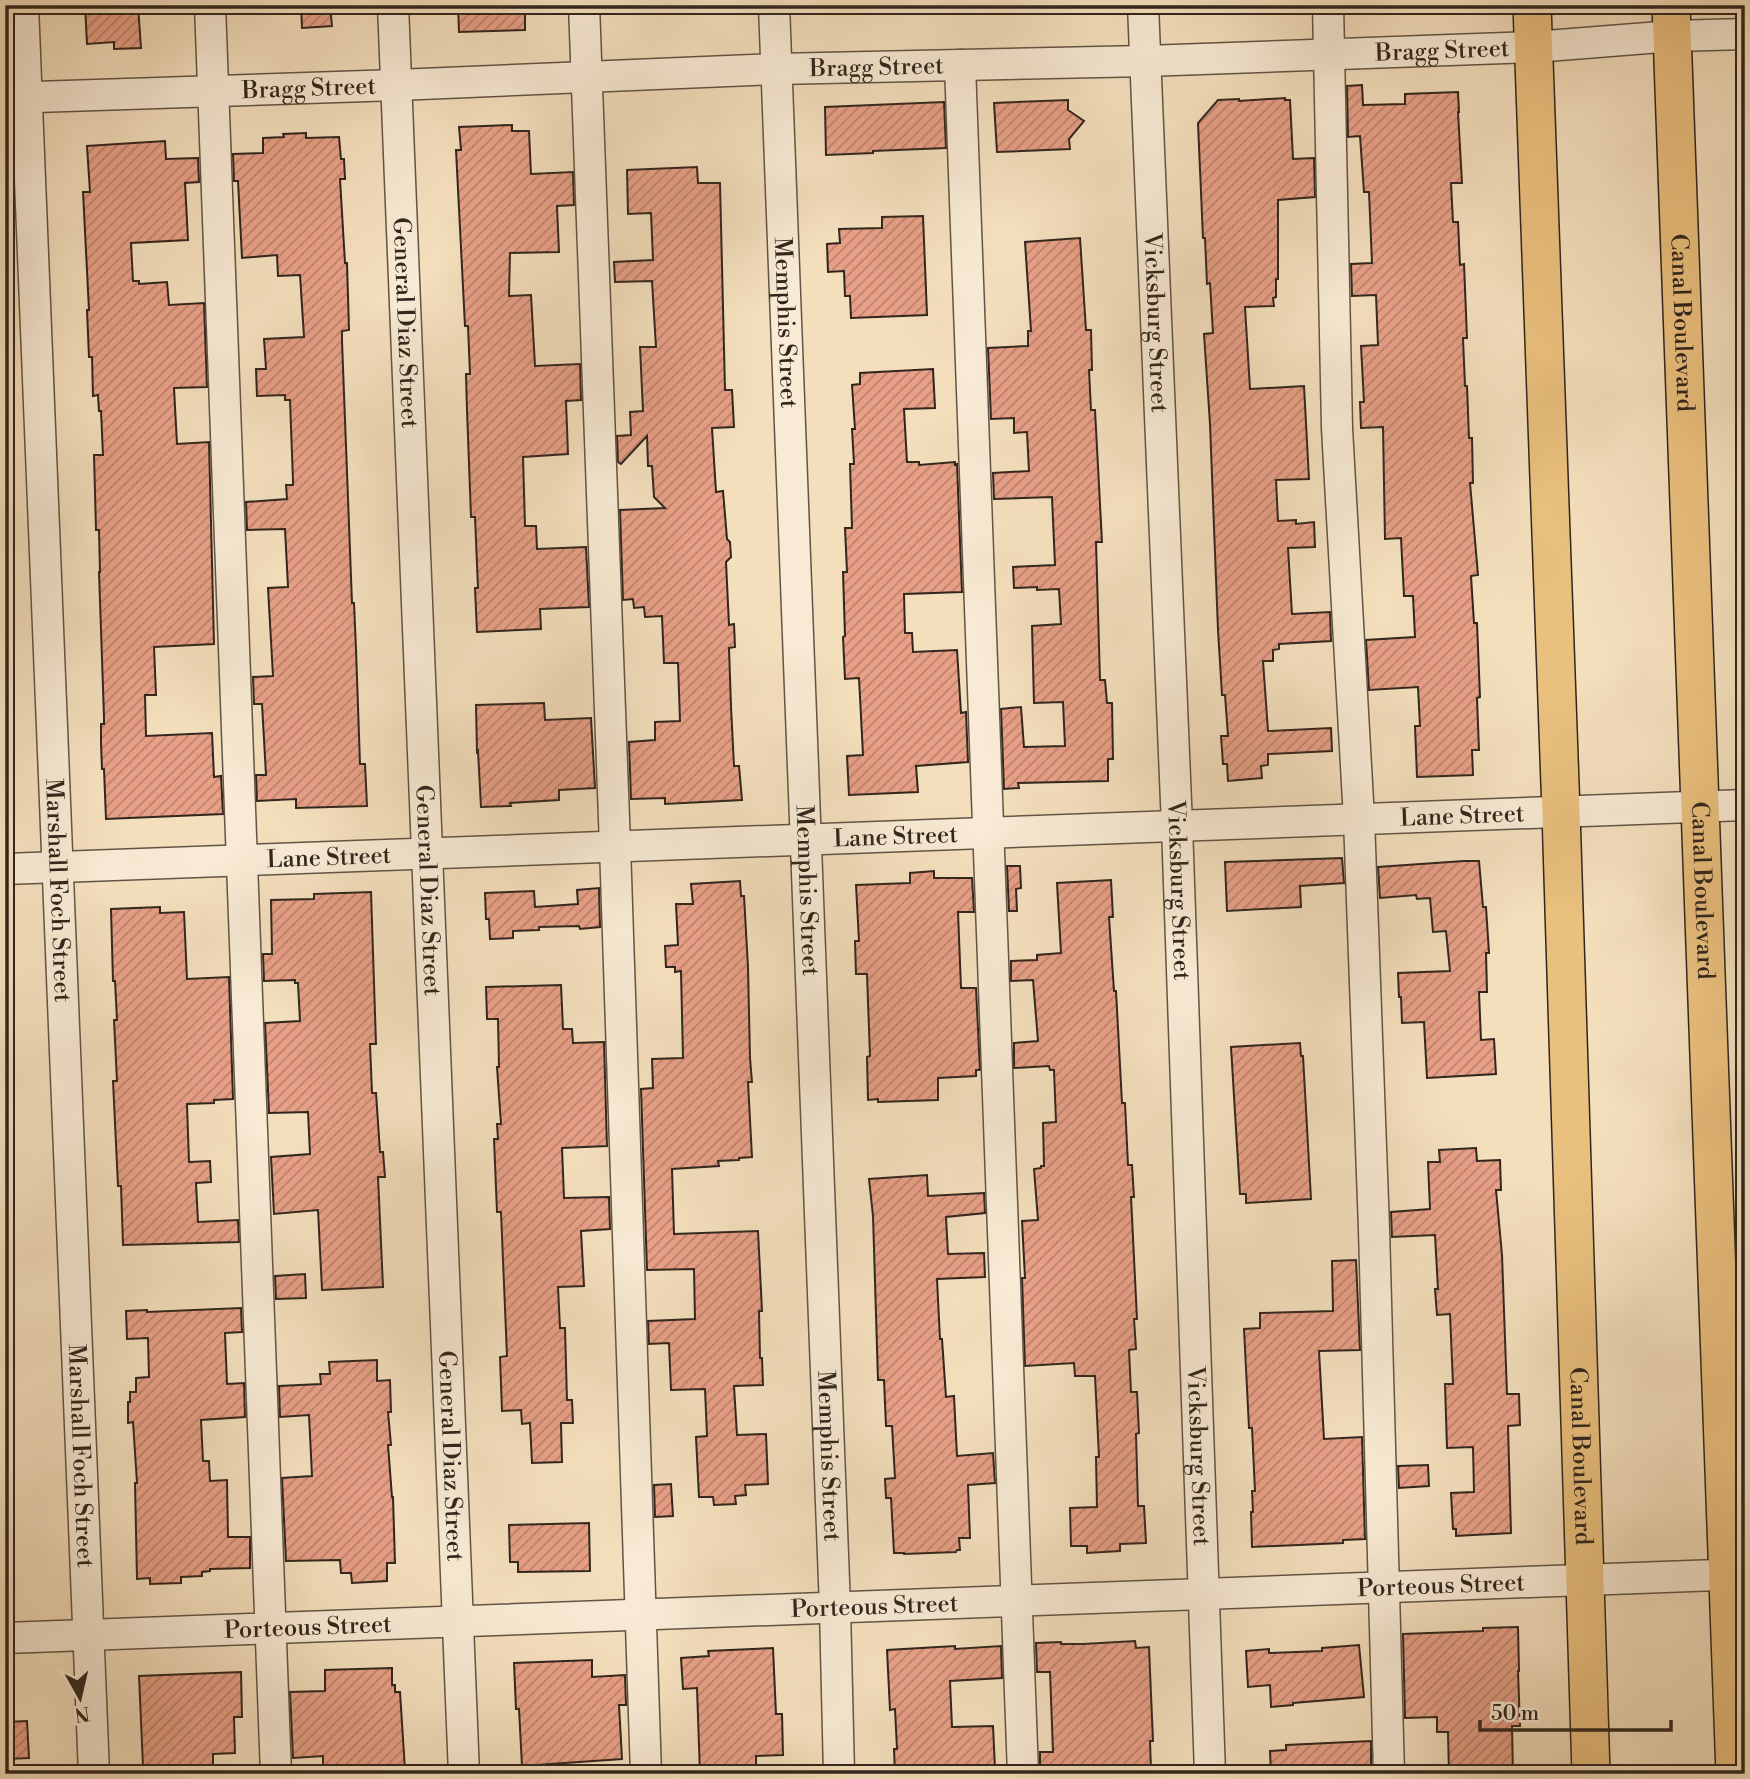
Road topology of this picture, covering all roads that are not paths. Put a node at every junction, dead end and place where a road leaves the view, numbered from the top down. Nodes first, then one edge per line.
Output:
1 (23, 5) edge
2 (210, 5) edge
3 (393, 5) edge
4 (584, 5) edge
5 (774, 5) edge
6 (1143, 5) edge
7 (1328, 5) edge
8 (1532, 5) edge
9 (1672, 21) edge
10 (1745, 34) edge
11 (1534, 47) junction
12 (1330, 55) junction
13 (1146, 61) junction
14 (960, 65) junction
15 (776, 69) junction
16 (586, 77) junction
17 (397, 85) junction
18 (212, 91) junction
19 (16, 98) edge
20 (1745, 805) edge
21 (1700, 807) junction
22 (1561, 812) junction
23 (1359, 819) junction
24 (1177, 826) junction
25 (987, 833) junction
26 (806, 840) junction
27 (615, 846) junction
28 (428, 853) junction
29 (243, 860) junction
30 (57, 867) junction
31 (5, 869) edge
32 (1737, 1574) edge
33 (1585, 1580) junction
34 (1384, 1587) junction
35 (1203, 1594) junction
36 (1016, 1601) junction
37 (835, 1608) junction
38 (640, 1615) junction
39 (457, 1622) junction
40 (270, 1628) junction
41 (88, 1635) junction
42 (5, 1638) edge
43 (93, 1774) edge
44 (276, 1774) edge
45 (464, 1774) edge
46 (646, 1774) edge
47 (839, 1774) edge
48 (1023, 1774) edge
49 (1210, 1774) edge
50 (1388, 1774) edge
51 (1591, 1774) edge
52 (1735, 1774) edge

1 - 19 street, Marshall Foch Street
2 - 18 street
3 - 17 street, General Diaz Street
4 - 16 street
5 - 15 street, Memphis Street
6 - 13 street, Vicksburg Street
7 - 12 street
8 - 11 main road, Canal Boulevard
9 - 10 street, Bragg Street
9 - 11 street, Bragg Street
9 - 21 main road, Canal Boulevard
11 - 12 street, Bragg Street
11 - 22 main road, Canal Boulevard
12 - 13 street, Bragg Street
12 - 23 street
13 - 14 street, Bragg Street
13 - 24 street, Vicksburg Street
14 - 15 street, Bragg Street
14 - 25 street
15 - 16 street, Bragg Street
15 - 26 street, Memphis Street
16 - 17 street, Bragg Street
16 - 27 street
17 - 18 street, Bragg Street
17 - 28 street, General Diaz Street
18 - 19 street, Bragg Street
18 - 29 street
19 - 30 street, Marshall Foch Street
20 - 21 street, Lane Street
21 - 22 street, Lane Street
21 - 32 main road, Canal Boulevard
22 - 23 street, Lane Street
22 - 33 main road, Canal Boulevard
23 - 24 street, Lane Street
23 - 34 street
24 - 25 street, Lane Street
24 - 35 street, Vicksburg Street
25 - 26 street, Lane Street
25 - 36 street
26 - 27 street, Lane Street
26 - 37 street, Memphis Street
27 - 28 street, Lane Street
27 - 38 street
28 - 29 street, Lane Street
28 - 39 street, General Diaz Street
29 - 30 street, Lane Street
29 - 40 street
30 - 31 street, Lane Street
30 - 41 street, Marshall Foch Street
32 - 33 street, Porteous Street
32 - 52 main road, Canal Boulevard
33 - 34 street, Porteous Street
33 - 51 main road, Canal Boulevard
34 - 35 street, Porteous Street
34 - 50 street
35 - 36 street, Porteous Street
35 - 49 street, Vicksburg Street
36 - 37 street, Porteous Street
36 - 48 street
37 - 38 street, Porteous Street
37 - 47 street, Memphis Street
38 - 39 street, Porteous Street
38 - 46 street
39 - 40 street, Porteous Street
39 - 45 street, General Diaz Street
40 - 41 street, Porteous Street
40 - 44 street
41 - 42 street, Porteous Street
41 - 43 street, Marshall Foch Street

